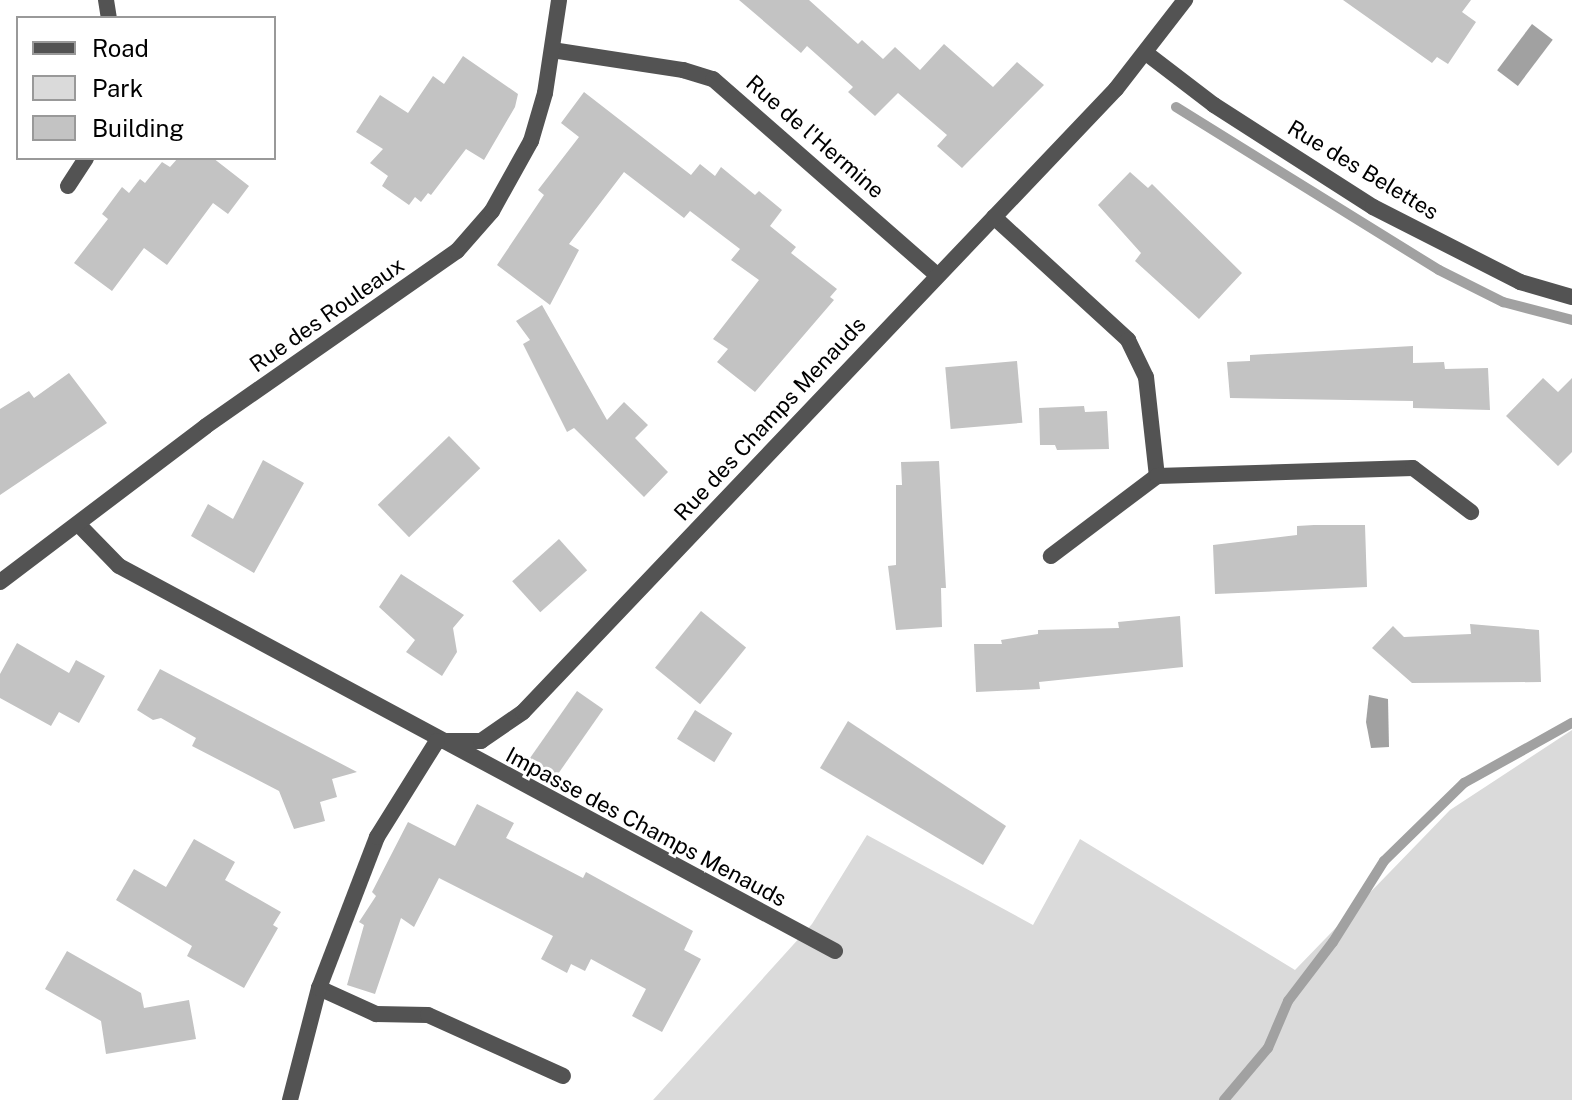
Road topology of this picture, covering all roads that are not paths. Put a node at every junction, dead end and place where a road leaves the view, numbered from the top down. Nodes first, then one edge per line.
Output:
1 (559, 0) edge
2 (1185, 0) edge
3 (552, 50) junction
4 (1146, 53) junction
5 (85, 160) edge
6 (68, 186) dead end
7 (994, 217) junction
8 (937, 275) junction
9 (1572, 297) edge
10 (1157, 476) junction
11 (1471, 512) dead end
12 (79, 525) junction
13 (1051, 556) dead end
14 (0, 582) edge
15 (437, 741) junction
16 (835, 951) dead end
17 (319, 988) junction
18 (563, 1076) dead end
19 (290, 1100) edge

1 - 3 street, Rue des Rouleaux
2 - 4 street, Rue des Champs Menauds
3 - 8 street, Rue de l'Hermine
3 - 12 street, Rue des Rouleaux
4 - 7 street, Rue des Champs Menauds
4 - 9 street, Rue des Belettes
5 - 6 street
7 - 8 street, Rue des Champs Menauds
7 - 10 street
8 - 15 street, Rue des Champs Menauds
10 - 11 street
10 - 13 street
12 - 14 street, Rue des Rouleaux
12 - 15 street, Rue des Champs Menauds
15 - 16 street, Impasse des Champs Menauds
15 - 17 street
17 - 18 street
17 - 19 street

